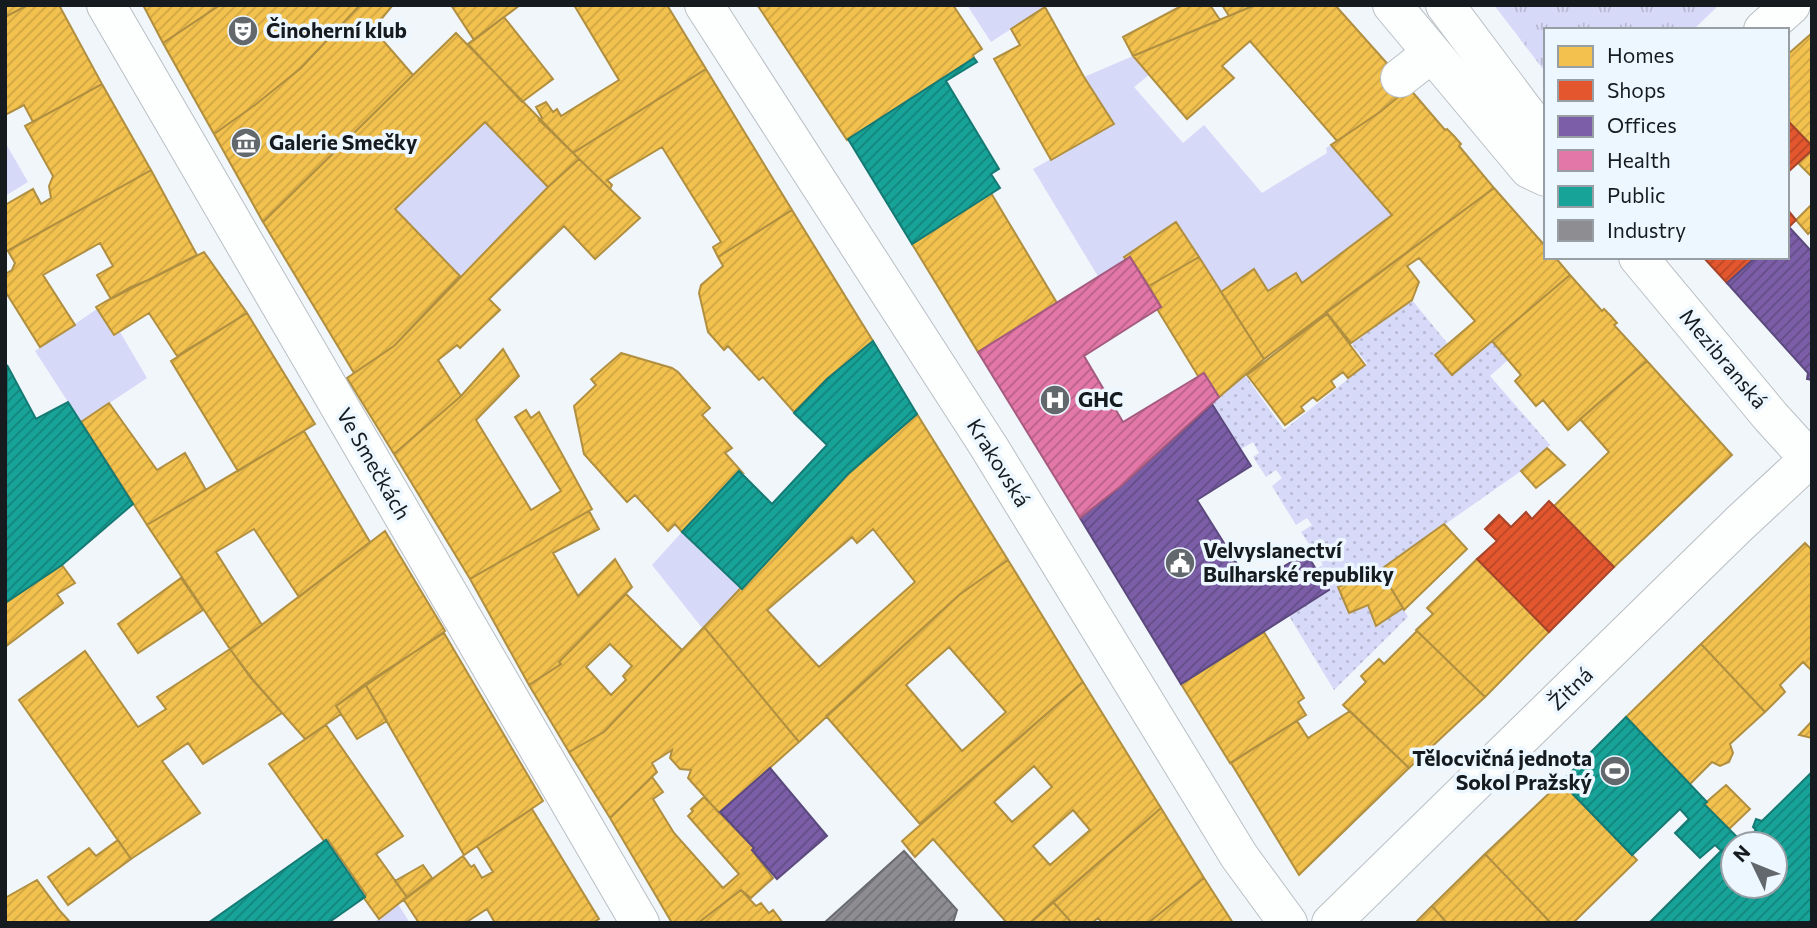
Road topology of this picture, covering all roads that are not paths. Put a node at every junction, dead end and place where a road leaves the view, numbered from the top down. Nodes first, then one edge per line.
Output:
1 (106, 5) edge
2 (704, 5) edge
3 (1392, 5) edge
4 (1445, 5) edge
5 (1791, 5) edge
6 (1765, 28) edge
7 (1432, 53) junction
8 (1400, 78) dead end
9 (1544, 137) edge
10 (1544, 176) edge
11 (1640, 259) edge
12 (1811, 459) edge
13 (640, 923) edge
14 (1288, 923) edge
15 (1331, 923) edge

1 - 13 street, Ve Smečkách
2 - 14 street, Krakovská
3 - 7 street
4 - 9 street
5 - 6 street
7 - 8 street
7 - 10 street
11 - 12 street, Mezibranská
12 - 15 street, Žitná

